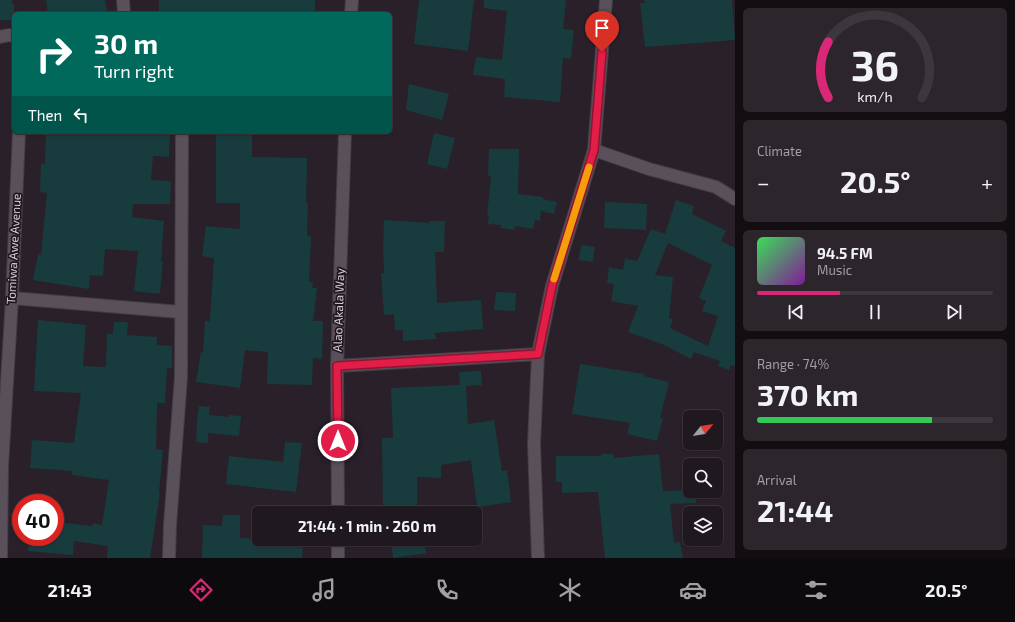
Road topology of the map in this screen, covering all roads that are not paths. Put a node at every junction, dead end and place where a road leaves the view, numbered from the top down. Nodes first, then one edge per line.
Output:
1 (123, 0) edge
2 (352, 0) edge
3 (606, 0) edge
4 (124, 12) edge
5 (351, 12) edge
6 (12, 36) edge
7 (0, 37) edge
8 (19, 134) edge
9 (182, 134) edge
10 (345, 134) edge
11 (594, 150) junction
12 (735, 199) edge
13 (12, 298) junction
14 (180, 312) junction
15 (538, 354) junction
16 (337, 366) junction
17 (1, 466) edge
18 (338, 506) edge
19 (338, 546) edge
20 (0, 558) edge
21 (169, 558) edge
22 (338, 558) edge
23 (538, 558) edge

1 - 4 street
2 - 5 street
3 - 11 street
6 - 7 street
8 - 13 street, Tomiwa Awe Avenue
9 - 14 street
10 - 16 street, Alao Akala Way
11 - 12 street
11 - 15 street
13 - 14 street
13 - 17 street, Tomiwa Awe Avenue
14 - 21 street
15 - 16 street
15 - 23 street
16 - 18 street, Alao Akala Way
17 - 20 street, Tomiwa Awe Avenue
19 - 22 street

